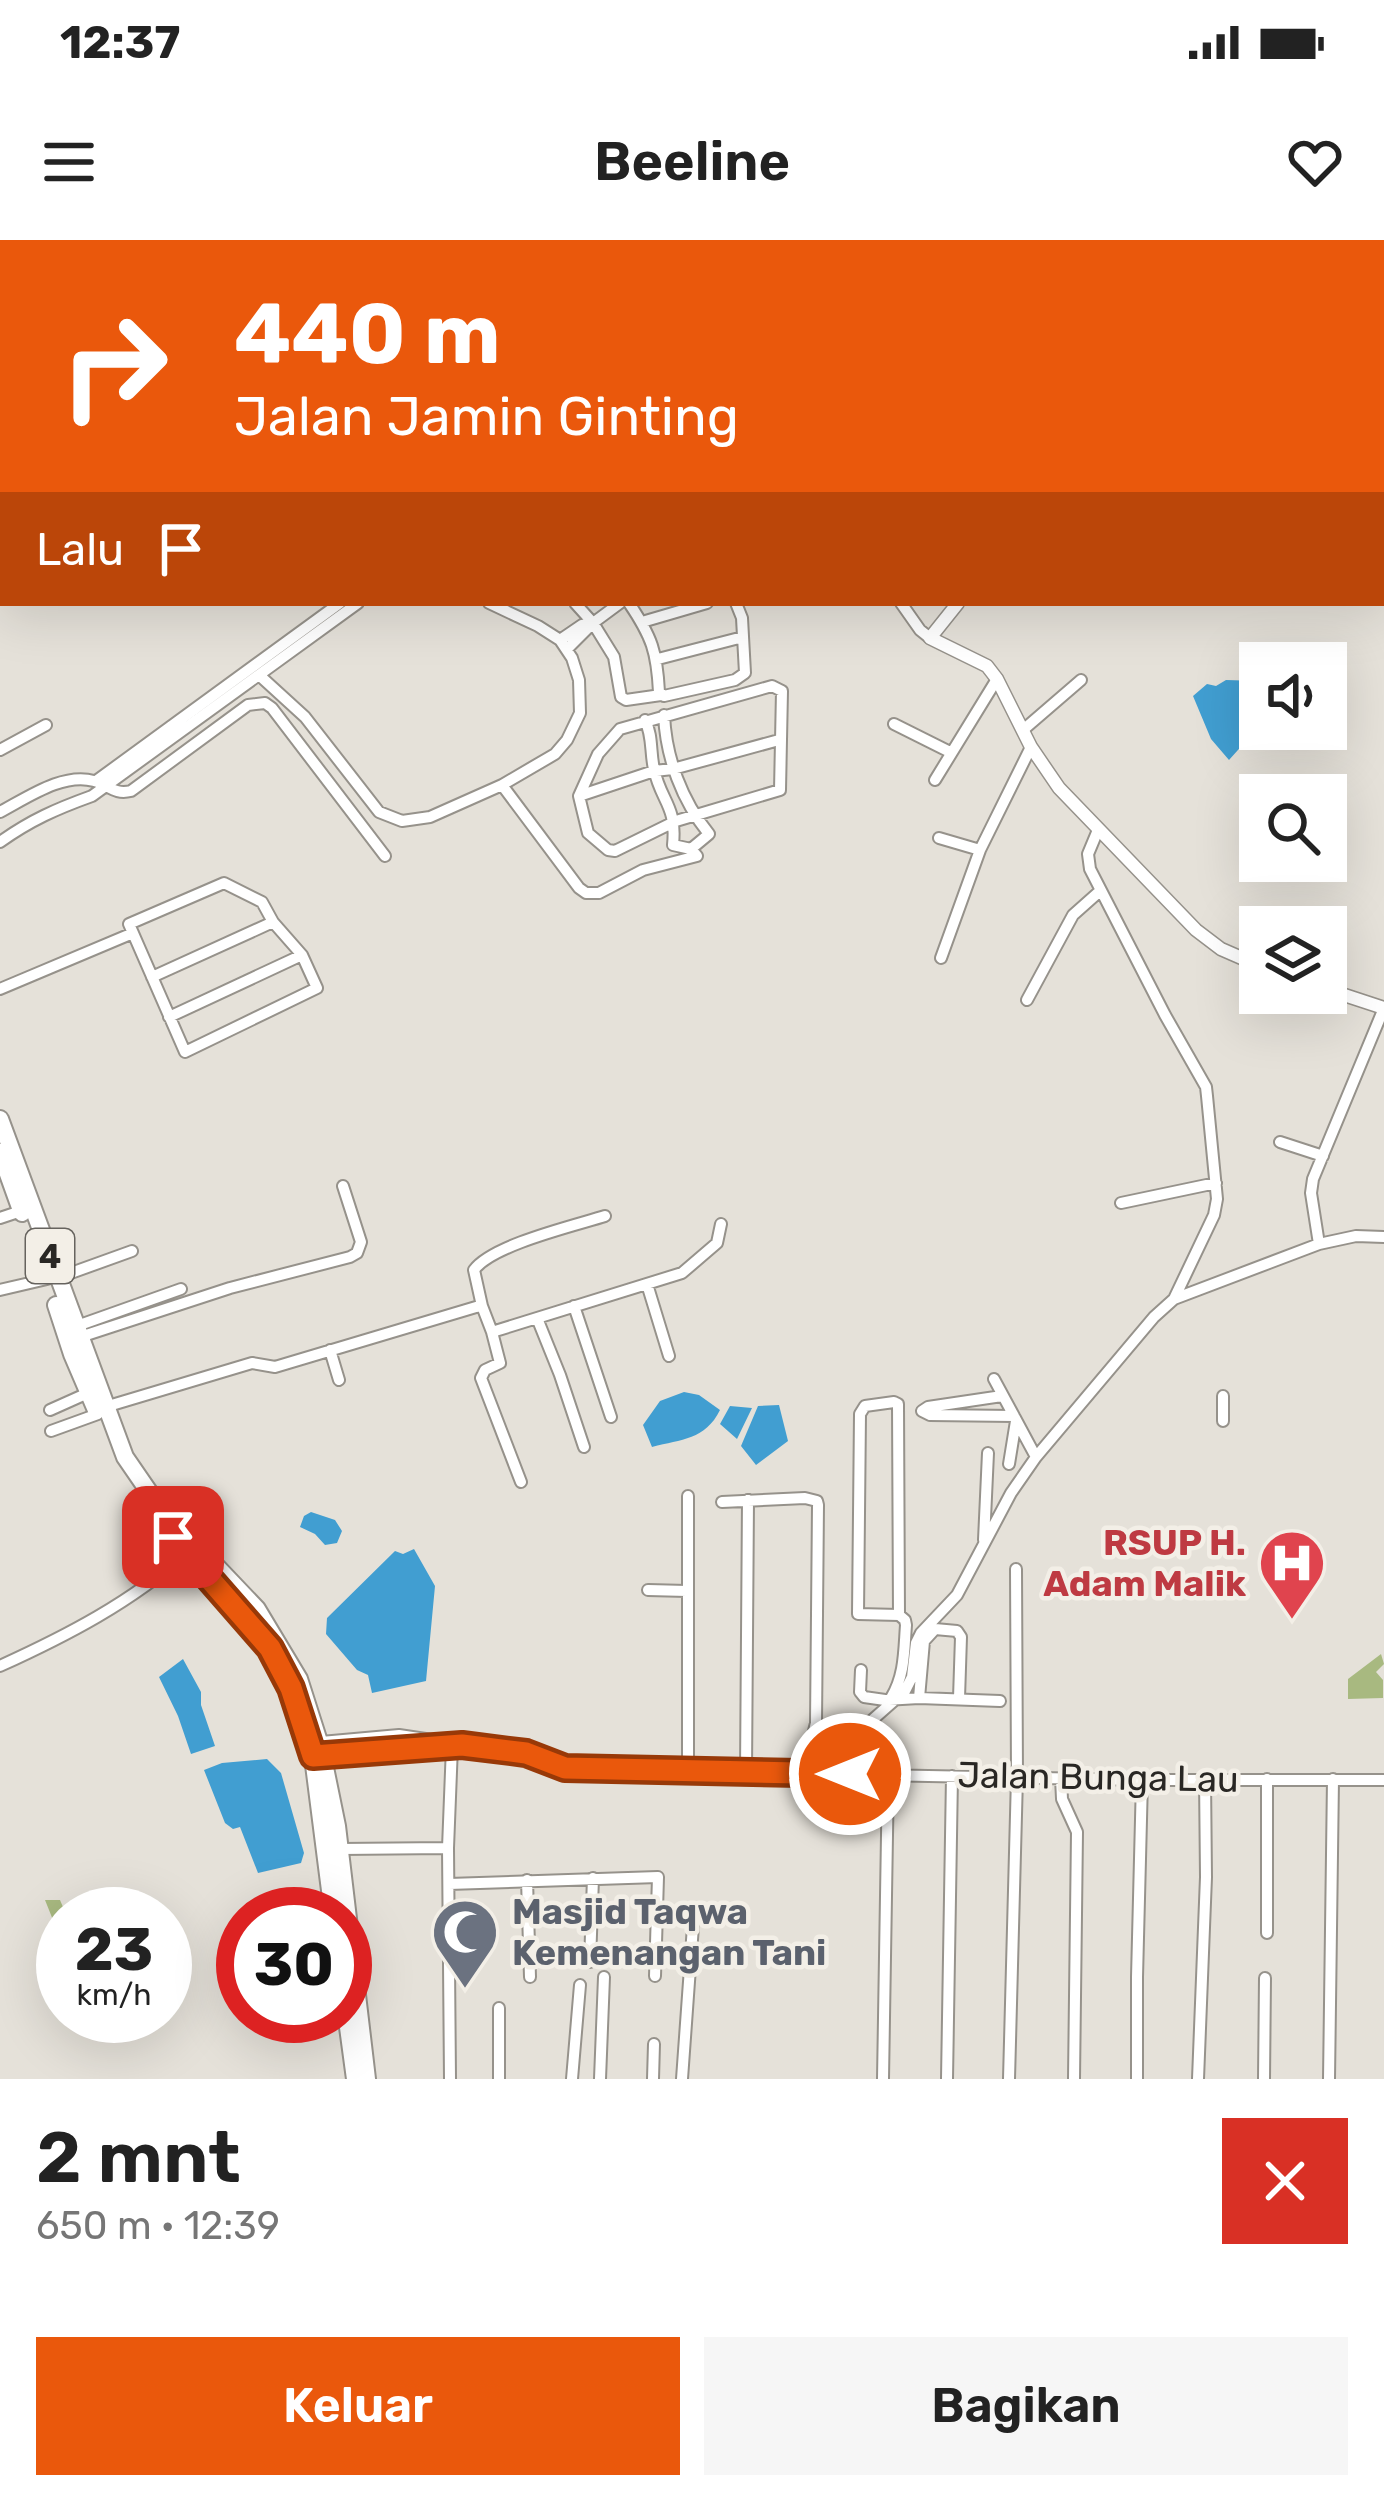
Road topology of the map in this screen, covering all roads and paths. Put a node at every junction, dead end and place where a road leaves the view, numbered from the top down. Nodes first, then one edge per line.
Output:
1 (336, 606) edge
2 (354, 606) edge
3 (495, 606) edge
4 (578, 606) edge
5 (620, 606) edge
6 (628, 606) edge
7 (737, 606) edge
8 (903, 606) edge
9 (956, 606) edge
10 (682, 607) edge
11 (642, 622) junction
12 (593, 623) junction
13 (743, 638) junction
14 (930, 638) junction
15 (564, 644) junction
16 (658, 658) junction
17 (259, 675) junction
18 (997, 679) junction
19 (1081, 680) dead end
20 (661, 695) junction
21 (664, 715) junction
22 (645, 720) junction
23 (894, 724) dead end
24 (46, 725) dead end
25 (1023, 730) junction
26 (779, 740) junction
27 (1031, 747) junction
28 (0, 749) edge
29 (950, 752) junction
30 (673, 769) junction
31 (654, 771) junction
32 (935, 780) dead end
33 (101, 784) junction
34 (502, 785) junction
35 (579, 796) junction
36 (0, 812) edge
37 (695, 817) junction
38 (676, 821) junction
39 (1098, 830) junction
40 (939, 838) dead end
41 (0, 842) edge
42 (692, 849) junction
43 (980, 850) junction
44 (385, 856) dead end
45 (1100, 891) junction
46 (273, 922) junction
47 (133, 933) junction
48 (302, 955) junction
49 (1239, 957) edge
50 (941, 958) dead end
51 (152, 976) junction
52 (0, 989) edge
53 (1347, 996) edge
54 (1027, 1000) dead end
55 (1384, 1008) edge
56 (169, 1016) junction
57 (0, 1120) edge
58 (1280, 1142) dead end
59 (0, 1152) edge
60 (1323, 1156) junction
61 (1216, 1183) junction
62 (343, 1186) dead end
63 (1121, 1203) dead end
64 (21, 1211) junction
65 (605, 1216) dead end
66 (0, 1218) edge
67 (722, 1224) dead end
68 (1384, 1237) edge
69 (1319, 1244) junction
70 (132, 1251) dead end
71 (52, 1279) junction
72 (647, 1284) junction
73 (181, 1288) dead end
74 (0, 1290) edge
75 (1174, 1299) junction
76 (482, 1306) junction
77 (574, 1306) junction
78 (537, 1318) junction
79 (73, 1331) junction
80 (492, 1332) junction
81 (330, 1351) junction
82 (669, 1355) dead end
83 (994, 1379) dead end
84 (339, 1380) dead end
85 (88, 1393) junction
86 (1002, 1396) junction
87 (1223, 1396) dead end
88 (50, 1410) dead end
89 (101, 1411) junction
90 (610, 1417) dead end
91 (1015, 1419) junction
92 (1223, 1421) dead end
93 (51, 1431) dead end
94 (584, 1448) dead end
95 (988, 1454) dead end
96 (1036, 1457) junction
97 (1009, 1464) dead end
98 (520, 1482) dead end
99 (688, 1496) dead end
100 (748, 1500) junction
101 (722, 1502) dead end
102 (983, 1543) junction
103 (189, 1557) junction
104 (1016, 1569) dead end
105 (648, 1590) dead end
106 (687, 1591) junction
107 (899, 1616) junction
108 (0, 1666) edge
109 (861, 1670) dead end
110 (920, 1698) junction
111 (958, 1698) junction
112 (894, 1699) junction
113 (1000, 1702) dead end
114 (455, 1745) junction
115 (316, 1749) junction
116 (688, 1770) junction
117 (746, 1772) junction
118 (792, 1774) junction
119 (811, 1774) junction
120 (888, 1774) junction
121 (952, 1776) junction
122 (1017, 1777) junction
123 (1061, 1778) junction
124 (1205, 1778) junction
125 (1268, 1779) junction
126 (1334, 1779) junction
127 (1142, 1780) junction
128 (1384, 1780) edge
129 (448, 1848) junction
130 (340, 1849) junction
131 (593, 1878) junction
132 (527, 1880) junction
133 (449, 1884) junction
134 (330, 1887) edge
135 (693, 1926) dead end
136 (1267, 1934) dead end
137 (590, 1961) dead end
138 (655, 1976) dead end
139 (604, 1977) dead end
140 (530, 1978) dead end
141 (1265, 1978) dead end
142 (580, 1985) dead end
143 (499, 2008) dead end
144 (350, 2043) edge
145 (654, 2044) dead end
146 (355, 2079) edge
147 (367, 2079) edge
148 (450, 2079) edge
149 (499, 2079) edge
150 (572, 2079) edge
151 (600, 2079) edge
152 (652, 2079) edge
153 (682, 2079) edge
154 (883, 2079) edge
155 (947, 2079) edge
156 (1009, 2079) edge
157 (1074, 2079) edge
158 (1137, 2079) edge
159 (1198, 2079) edge
160 (1264, 2079) edge
161 (1329, 2079) edge

1 - 33 street
2 - 17 street
3 - 15 street
4 - 12 street
5 - 12 street
6 - 11 street
7 - 13 street
8 - 14 street
9 - 14 street
10 - 11 street
11 - 16 street
12 - 15 street
12 - 20 street
13 - 16 street
13 - 20 street
14 - 18 street
15 - 34 street
16 - 20 street
17 - 33 street
17 - 34 street
18 - 25 street
18 - 29 street
19 - 25 street
21 - 22 street
21 - 26 street
21 - 30 street
22 - 31 street
22 - 35 street
23 - 29 street
24 - 28 street
25 - 27 street
26 - 30 street
26 - 37 street
27 - 39 street
27 - 43 street
29 - 32 street
30 - 31 street
30 - 37 street
31 - 35 street
31 - 38 street
33 - 36 street
33 - 41 street
33 - 44 street
34 - 42 street
35 - 38 street
37 - 38 street
37 - 42 street
38 - 42 street
39 - 45 street
39 - 49 street
40 - 43 street
43 - 50 street
45 - 54 street
45 - 61 street
46 - 47 street
46 - 48 street
46 - 51 street
47 - 51 street
47 - 52 street
48 - 56 street
48 - 56 street
51 - 56 street
53 - 55 street
55 - 60 street
57 - 71 highway, 4
58 - 60 street
59 - 64 highway, 4
60 - 69 street
61 - 63 street
61 - 75 street
62 - 79 street
64 - 66 street
64 - 71 highway, 4
65 - 76 street
67 - 72 street
68 - 69 street
69 - 75 street
70 - 71 street
71 - 74 street
71 - 79 highway, 4
72 - 77 street
72 - 82 street
73 - 79 street
75 - 96 street
76 - 80 street
76 - 81 street
77 - 78 street
77 - 90 street
78 - 80 street
78 - 94 street
79 - 85 highway, 4
79 - 89 highway, 4
80 - 98 street
81 - 84 street
81 - 89 street
83 - 86 street
85 - 88 street
85 - 89 highway, 4
86 - 91 street
86 - 91 street
87 - 92 street
89 - 93 street
89 - 103 highway, 4
89 - 115 highway, 4
91 - 96 street
91 - 97 street
95 - 102 street
96 - 102 street
99 - 106 street
100 - 101 street
100 - 117 street
100 - 118 street
102 - 112 street
103 - 108 street
103 - 115 highway, 4
104 - 122 street
105 - 106 street
106 - 116 street
107 - 107 street
107 - 112 street
109 - 112 street
110 - 111 street
110 - 111 street
110 - 112 street
111 - 113 street
112 - 119 street
114 - 115 street, Jalan Bunga Lau
114 - 116 street, Jalan Bunga Lau
114 - 129 street
115 - 130 highway, 4
115 - 134 highway, 4
116 - 117 street, Jalan Bunga Lau
117 - 118 street, Jalan Bunga Lau
118 - 119 street, Jalan Bunga Lau
119 - 120 street, Jalan Bunga Lau
120 - 121 street, Jalan Bunga Lau
120 - 154 street
121 - 122 street, Jalan Bunga Lau
121 - 155 street
122 - 123 street, Jalan Bunga Lau
122 - 156 street
123 - 127 street, Jalan Bunga Lau
123 - 157 street
124 - 125 street, Jalan Bunga Lau
124 - 127 street, Jalan Bunga Lau
124 - 159 street
125 - 126 street, Jalan Bunga Lau
125 - 136 street
126 - 128 street, Jalan Bunga Lau
126 - 161 street
127 - 158 street
129 - 130 street
129 - 133 street
130 - 147 highway, 4
131 - 132 street
131 - 137 street
131 - 138 street
132 - 133 street
132 - 140 street
133 - 148 street
135 - 153 street
139 - 151 street
141 - 160 street
142 - 150 street
143 - 149 street
144 - 146 highway
145 - 152 street

